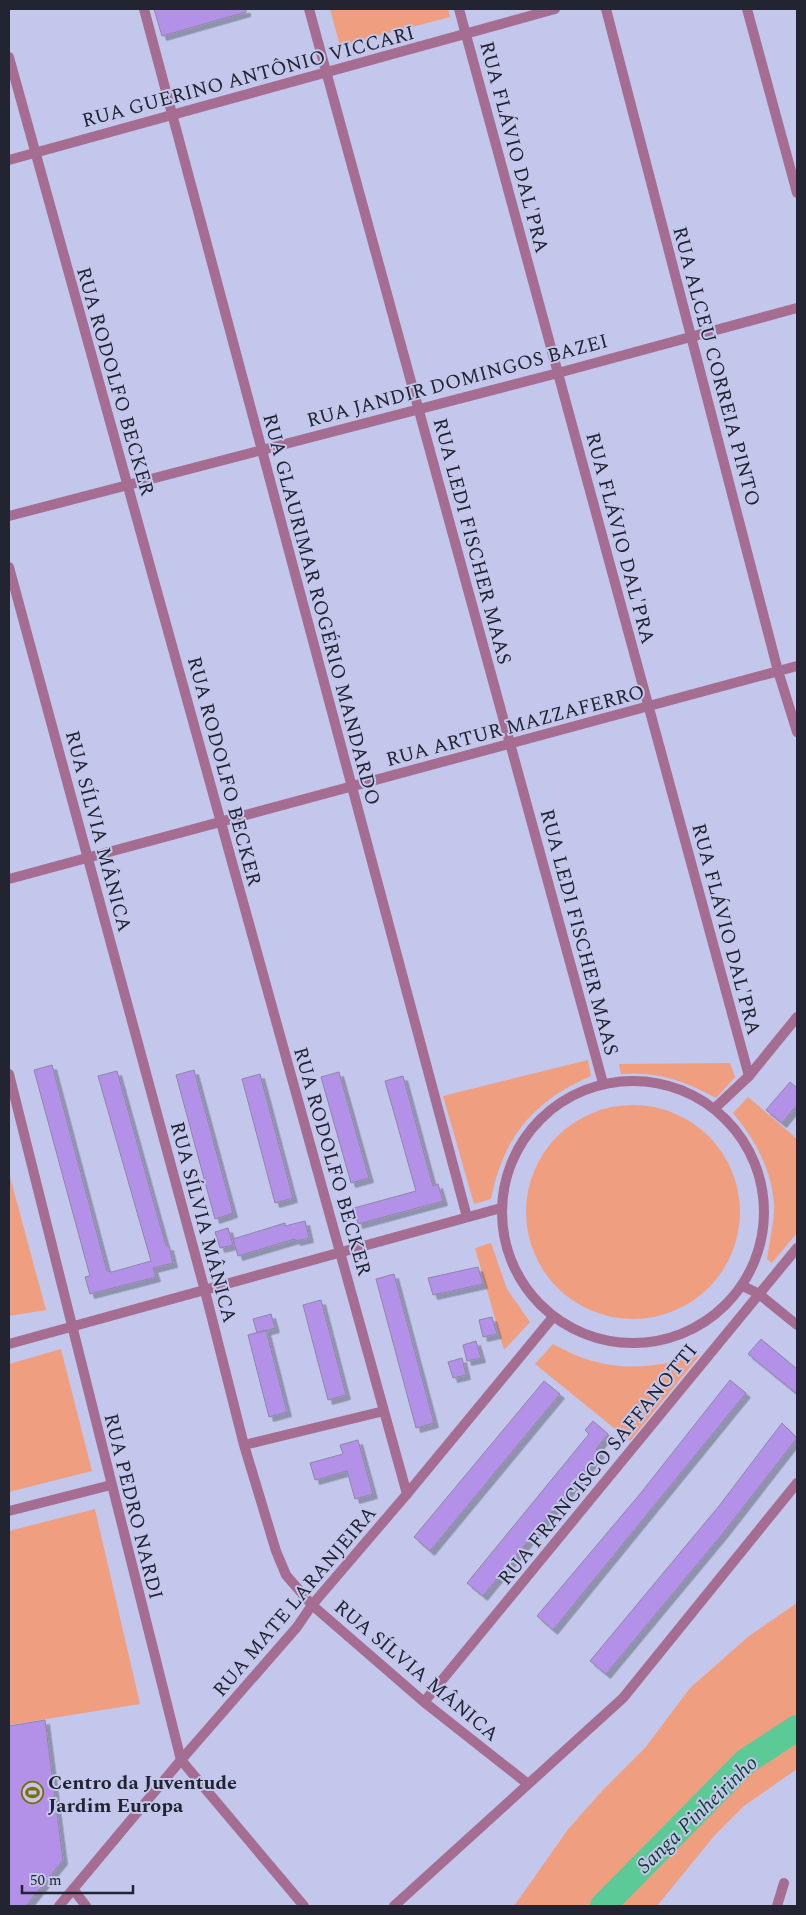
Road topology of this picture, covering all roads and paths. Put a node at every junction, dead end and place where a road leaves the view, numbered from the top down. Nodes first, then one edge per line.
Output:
1 (144, 9) edge
2 (309, 9) edge
3 (460, 9) edge
4 (555, 9) edge
5 (606, 9) edge
6 (747, 9) edge
7 (466, 34) junction
8 (9, 57) edge
9 (326, 73) junction
10 (172, 115) junction
11 (35, 153) junction
12 (9, 160) edge
13 (797, 193) edge
14 (797, 308) edge
15 (691, 336) junction
16 (558, 373) junction
17 (418, 408) junction
18 (262, 449) junction
19 (127, 484) junction
20 (9, 516) edge
21 (9, 567) edge
22 (797, 666) edge
23 (778, 671) junction
24 (649, 708) junction
25 (797, 732) edge
26 (510, 744) junction
27 (352, 786) junction
28 (220, 822) junction
29 (88, 858) junction
30 (9, 879) edge
31 (797, 1017) edge
32 (9, 1074) edge
33 (749, 1076) junction
34 (603, 1083) junction
35 (714, 1108) junction
36 (501, 1208) junction
37 (467, 1217) junction
38 (797, 1248) edge
39 (340, 1253) junction
40 (743, 1286) junction
41 (206, 1291) junction
42 (759, 1294) junction
43 (553, 1317) junction
44 (797, 1325) edge
45 (72, 1326) junction
46 (9, 1344) edge
47 (384, 1411) junction
48 (244, 1445) junction
49 (797, 1482) edge
50 (111, 1485) junction
51 (407, 1494) junction
52 (9, 1511) edge
53 (312, 1605) junction
54 (424, 1702) junction
55 (181, 1760) junction
56 (528, 1784) junction
57 (784, 1883) dead end
58 (73, 1889) junction
59 (59, 1906) edge
60 (86, 1906) edge
61 (304, 1906) edge
62 (394, 1906) edge
63 (777, 1906) edge

1 - 10 street, RUA GLAURIMAR ROGÉRIO MANDARDO
2 - 9 street, RUA LEDI FISCHER MAAS
3 - 7 street, RUA FLÁVIO DAL'PRA
4 - 7 street, RUA GUERINO ANTÔNIO VICCARI
5 - 15 street, RUA ALCEU CORREIA PINTO
6 - 13 street
7 - 9 street, RUA GUERINO ANTÔNIO VICCARI
7 - 16 street, RUA FLÁVIO DAL'PRA
8 - 11 street, RUA RODOLFO BECKER
9 - 10 street, RUA GUERINO ANTÔNIO VICCARI
9 - 17 street, RUA LEDI FISCHER MAAS
10 - 11 street, RUA GUERINO ANTÔNIO VICCARI
10 - 18 street, RUA GLAURIMAR ROGÉRIO MANDARDO
11 - 12 street, RUA GUERINO ANTÔNIO VICCARI
11 - 19 street, RUA RODOLFO BECKER
14 - 15 street, RUA JANDIR DOMINGOS BAZEI
15 - 16 street, RUA JANDIR DOMINGOS BAZEI
15 - 23 street, RUA ALCEU CORREIA PINTO
16 - 17 street, RUA JANDIR DOMINGOS BAZEI
16 - 24 street, RUA FLÁVIO DAL'PRA
17 - 18 street, RUA JANDIR DOMINGOS BAZEI
17 - 26 street, RUA LEDI FISCHER MAAS
18 - 19 street, RUA JANDIR DOMINGOS BAZEI
18 - 27 street, RUA GLAURIMAR ROGÉRIO MANDARDO
19 - 20 street, RUA JANDIR DOMINGOS BAZEI
19 - 28 street, RUA RODOLFO BECKER
21 - 29 street, RUA SÍLVIA MÂNICA
22 - 23 street, RUA ARTUR MAZZAFERRO
23 - 24 street, RUA ARTUR MAZZAFERRO
23 - 25 street, RUA ALCEU CORREIA PINTO
24 - 26 street, RUA ARTUR MAZZAFERRO
24 - 33 street, RUA FLÁVIO DAL'PRA
26 - 27 street, RUA ARTUR MAZZAFERRO
26 - 34 street, RUA LEDI FISCHER MAAS
27 - 28 street, RUA ARTUR MAZZAFERRO
27 - 37 street, RUA GLAURIMAR ROGÉRIO MANDARDO
28 - 29 street, RUA ARTUR MAZZAFERRO
28 - 39 street, RUA RODOLFO BECKER
29 - 30 street, RUA ARTUR MAZZAFERRO
29 - 41 street, RUA SÍLVIA MÂNICA
31 - 33 street
32 - 45 street, RUA PEDRO NARDI
33 - 35 street
34 - 35 street
34 - 36 street
35 - 40 street
36 - 37 street
36 - 43 street
37 - 39 street
38 - 42 street, RUA FRANCISCO SAFFANOTTI
39 - 41 street
39 - 47 street, RUA RODOLFO BECKER
40 - 42 street
40 - 43 street
41 - 45 street
41 - 48 street, RUA SÍLVIA MÂNICA
42 - 44 street
42 - 54 street, RUA FRANCISCO SAFFANOTTI
43 - 51 street, RUA MATE LARANJEIRA
45 - 46 street
45 - 50 street, RUA PEDRO NARDI
47 - 48 street
47 - 51 street, RUA RODOLFO BECKER
48 - 53 street, RUA SÍLVIA MÂNICA
49 - 56 street
50 - 52 street
50 - 55 street, RUA PEDRO NARDI
51 - 53 street, RUA MATE LARANJEIRA
53 - 54 street, RUA SÍLVIA MÂNICA
53 - 55 street, RUA MATE LARANJEIRA
54 - 56 street, RUA SÍLVIA MÂNICA
55 - 58 street, RUA MATE LARANJEIRA
55 - 61 street, RUA PEDRO NARDI
56 - 62 street
57 - 63 street
58 - 59 street, RUA MATE LARANJEIRA
58 - 60 street

